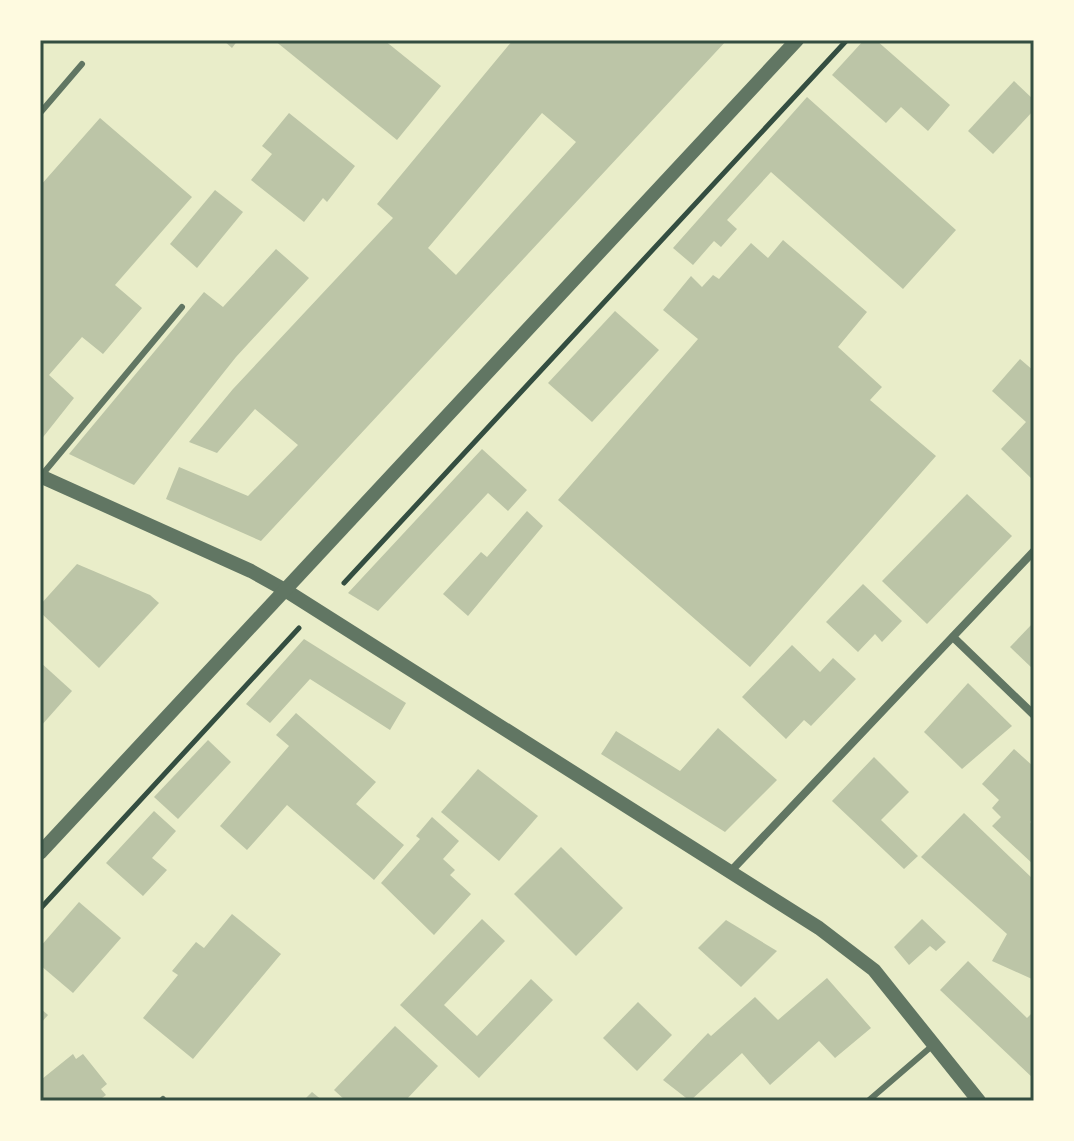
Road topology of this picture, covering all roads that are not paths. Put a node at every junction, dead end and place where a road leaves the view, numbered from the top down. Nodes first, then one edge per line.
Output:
1 (797, 40) edge
2 (82, 64) dead end
3 (40, 113) edge
4 (182, 307) dead end
5 (41, 476) edge
6 (1034, 551) edge
7 (285, 590) junction
8 (953, 637) junction
9 (1034, 715) edge
10 (40, 853) edge
11 (730, 872) junction
12 (934, 1044) junction
13 (868, 1101) edge
14 (979, 1101) edge

1 - 7 street
2 - 3 lane
4 - 5 lane
5 - 7 street
6 - 8 street
7 - 10 street
7 - 11 street
8 - 9 street
8 - 11 street
11 - 12 street
12 - 13 lane
12 - 14 street

